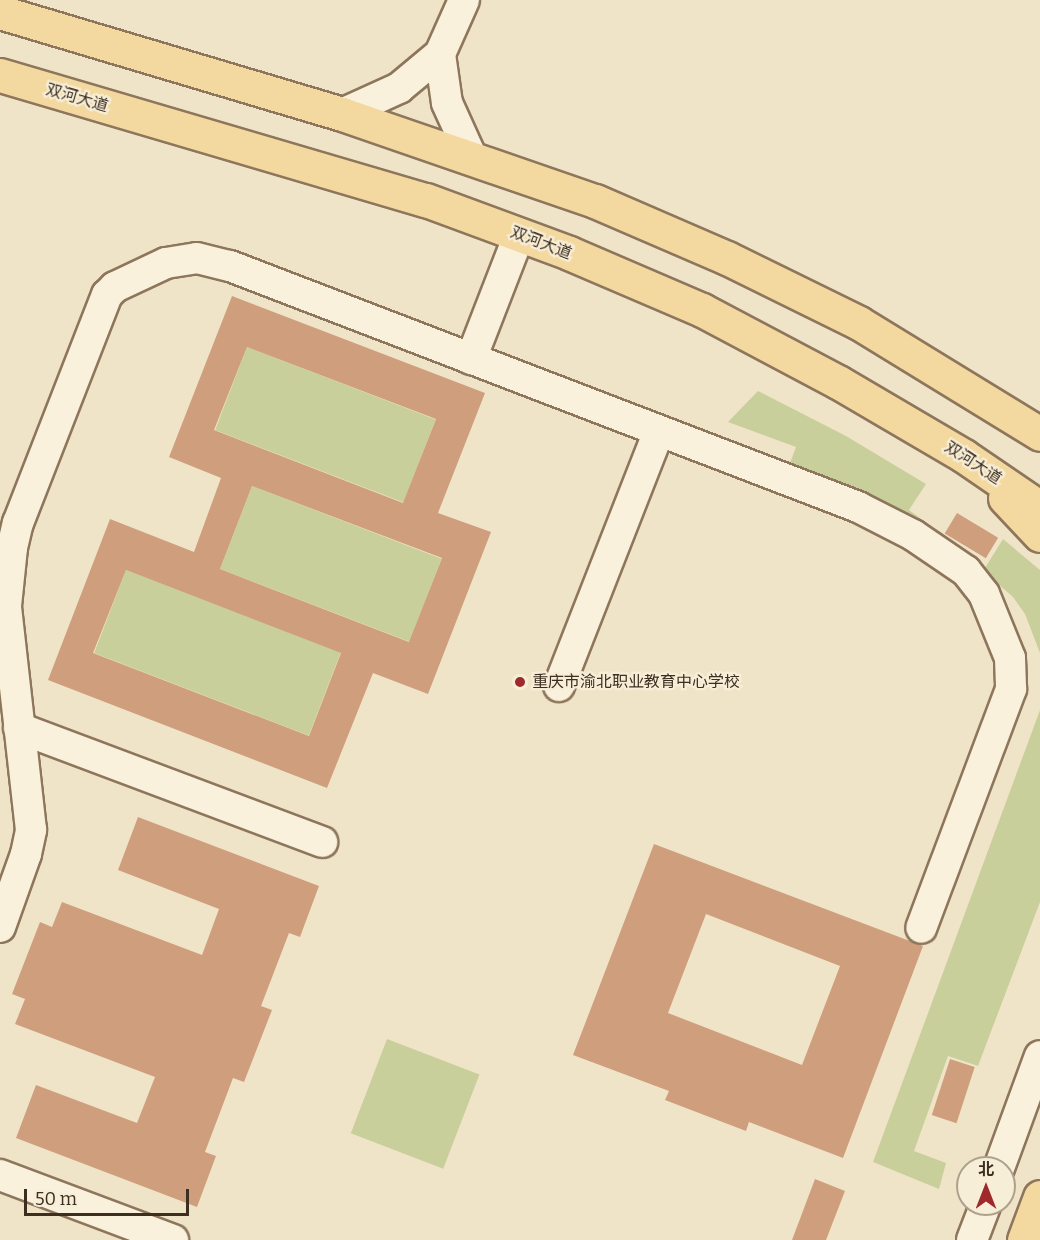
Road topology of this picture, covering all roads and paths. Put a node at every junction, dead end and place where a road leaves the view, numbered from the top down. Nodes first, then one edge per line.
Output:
1 (464, 0) edge
2 (0, 12) edge
3 (440, 54) junction
4 (0, 75) edge
5 (342, 114) junction
6 (472, 158) junction
7 (519, 234) junction
8 (471, 359) junction
9 (659, 431) junction
10 (1040, 434) edge
11 (964, 456) junction
12 (1040, 508) edge
13 (1040, 535) edge
14 (559, 686) dead end
15 (19, 728) junction
16 (322, 842) dead end
17 (0, 927) edge
18 (921, 928) dead end
19 (1040, 1056) edge
20 (1003, 1156) edge
21 (0, 1175) edge
22 (1040, 1197) edge
23 (981, 1216) edge
24 (170, 1239) edge
25 (972, 1240) edge
26 (1024, 1240) edge

1 - 3 street
2 - 5 main road
3 - 5 street
3 - 6 street
4 - 7 main road, 双河大道
5 - 6 main road
6 - 10 main road
7 - 8 street
7 - 11 main road, 双河大道
8 - 9 street
8 - 15 street
9 - 14 street
9 - 18 street
11 - 12 main road, 双河大道
11 - 13 main road
15 - 16 street
15 - 17 street
19 - 20 street
21 - 24 street
22 - 26 main road
23 - 25 street

